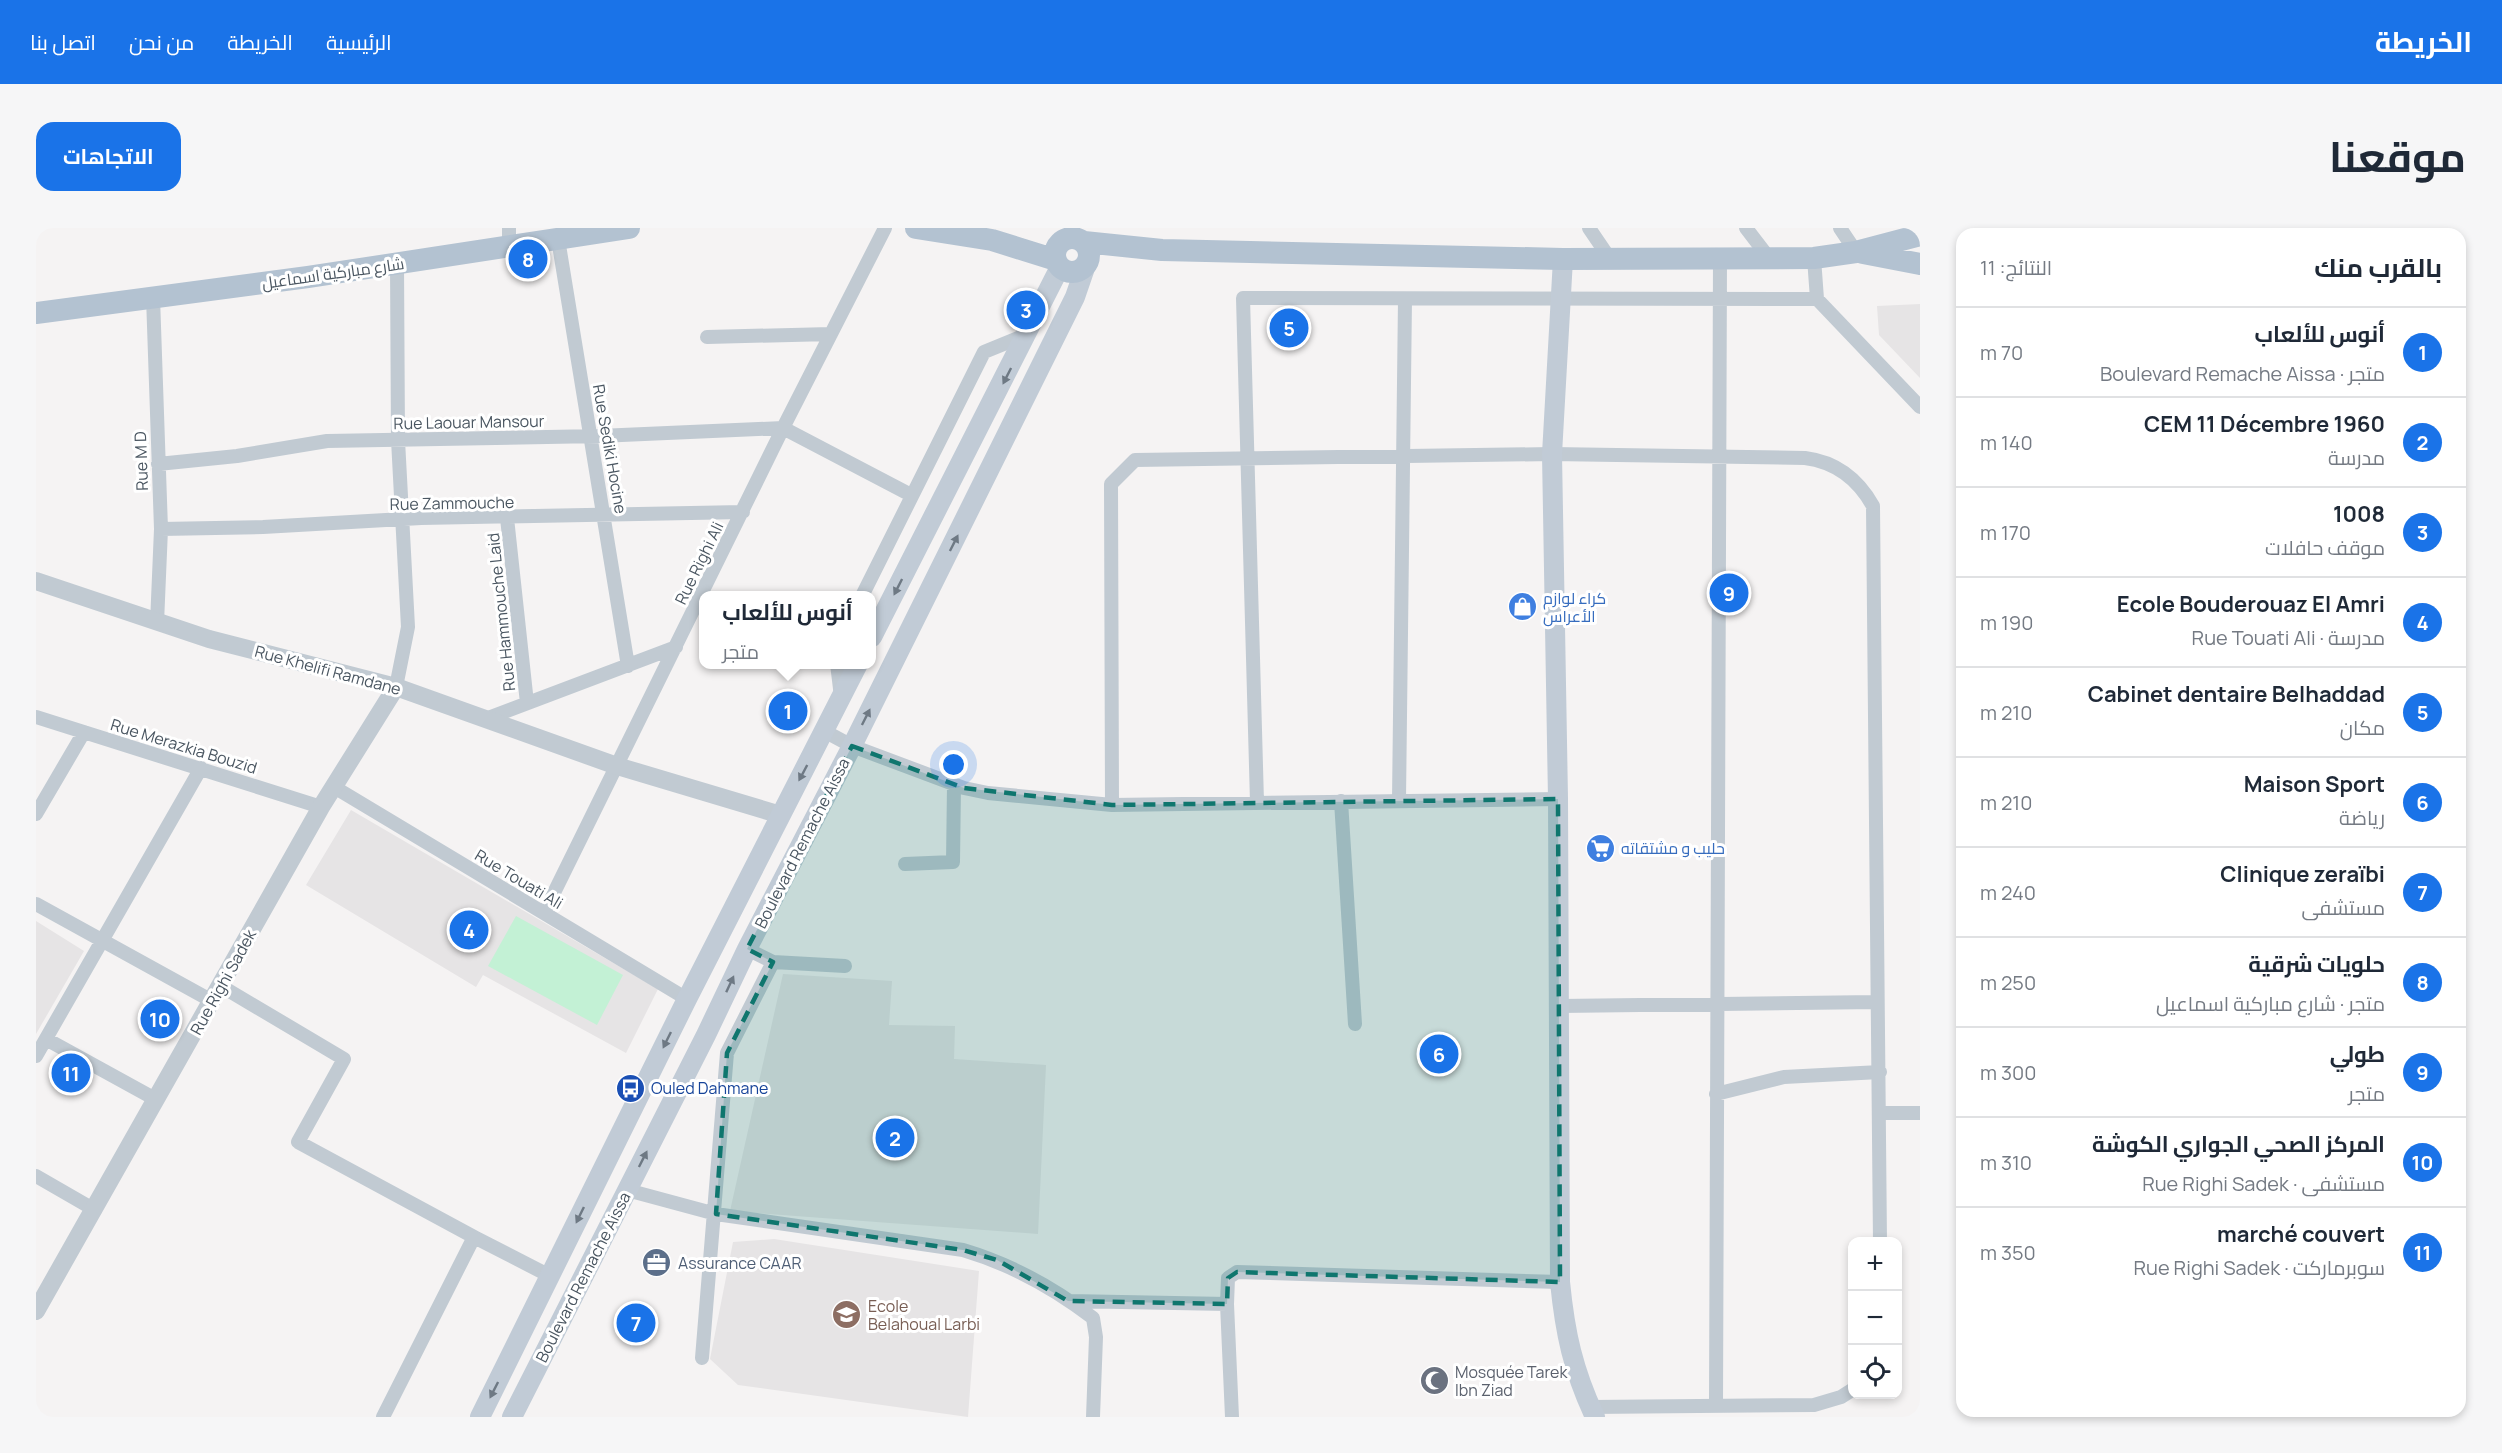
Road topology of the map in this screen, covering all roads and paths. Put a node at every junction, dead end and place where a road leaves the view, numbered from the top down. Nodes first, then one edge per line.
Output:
1 (629, 228) edge
2 (885, 228) edge
3 (916, 228) edge
4 (1589, 228) edge
5 (1746, 228) edge
6 (1840, 228) edge
7 (1920, 235) edge
8 (509, 237) edge
9 (558, 239) junction
10 (992, 240) junction
11 (1081, 252) junction
12 (1856, 252) junction
13 (1720, 258) junction
14 (1769, 258) junction
15 (1814, 258) junction
16 (1563, 259) junction
17 (1610, 259) junction
18 (397, 264) junction
19 (1058, 264) junction
20 (1920, 264) edge
21 (153, 297) junction
22 (1405, 298) junction
23 (1817, 298) junction
24 (1561, 300) junction
25 (1718, 300) junction
26 (36, 313) edge
27 (831, 334) junction
28 (1028, 334) junction
29 (707, 337) dead end
30 (1920, 407) edge
31 (783, 428) junction
32 (591, 436) junction
33 (398, 440) junction
34 (1552, 454) junction
35 (1403, 458) junction
36 (1719, 458) junction
37 (1246, 459) junction
38 (158, 464) junction
39 (911, 495) junction
40 (743, 512) junction
41 (605, 516) junction
42 (507, 518) junction
43 (402, 520) junction
44 (161, 529) junction
45 (36, 581) edge
46 (704, 591) edge
47 (864, 591) edge
48 (699, 601) edge
49 (157, 623) junction
50 (876, 629) edge
51 (676, 647) junction
52 (628, 666) junction
53 (838, 669) edge
54 (855, 669) edge
55 (396, 687) junction
56 (841, 697) junction
57 (527, 704) junction
58 (36, 717) edge
59 (488, 718) junction
60 (84, 732) junction
61 (826, 732) junction
62 (852, 746) junction
63 (617, 766) junction
64 (201, 768) junction
65 (954, 785) junction
66 (334, 787) junction
67 (1558, 799) junction
68 (1399, 800) junction
69 (1341, 801) junction
70 (1257, 802) junction
71 (1112, 805) junction
72 (321, 807) junction
73 (36, 814) edge
74 (781, 815) junction
75 (905, 864) dead end
76 (36, 904) edge
77 (544, 913) junction
78 (101, 941) junction
79 (747, 949) junction
80 (773, 962) junction
81 (845, 966) dead end
82 (217, 994) junction
83 (687, 999) junction
84 (1876, 1002) junction
85 (1717, 1005) junction
86 (1560, 1006) junction
87 (1355, 1024) dead end
88 (706, 1035) junction
89 (46, 1039) junction
90 (727, 1053) junction
91 (36, 1056) edge
92 (1880, 1072) junction
93 (1716, 1094) junction
94 (157, 1100) junction
95 (1880, 1113) junction
96 (1920, 1113) edge
97 (36, 1176) edge
98 (627, 1190) junction
99 (95, 1210) junction
100 (716, 1215) junction
101 (474, 1237) junction
102 (1880, 1237) edge
103 (550, 1276) junction
104 (1560, 1282) junction
105 (1068, 1300) junction
106 (1227, 1304) junction
107 (36, 1311) edge
108 (702, 1358) dead end
109 (1848, 1393) edge
110 (1716, 1406) junction
111 (1592, 1412) edge
112 (383, 1417) edge
113 (480, 1417) edge
114 (512, 1417) edge
115 (1093, 1417) edge
116 (1232, 1417) edge

1 - 9 main road, شارع مباركية اسماعيل
2 - 27 street, Rue Righi Ali
3 - 10 main road
4 - 17 street
5 - 14 street
6 - 12 street
7 - 12 main road
8 - 9 main road, شارع مباركية اسماعيل
8 - 18 main road, شارع مباركية اسماعيل
9 - 32 street, Rue Sediki Hocine
10 - 11 main road
10 - 19 main road
11 - 16 main road
11 - 19 main road
11 - 19 main road
62 -> 11 main road, Boulevard Remache Aissa
12 - 15 main road
12 - 20 main road
13 - 14 main road
13 - 17 main road
13 - 25 street
14 - 15 main road
15 - 23 street
16 - 17 main road
16 - 24 main road
18 - 21 main road, شارع مباركية اسماعيل
18 - 33 street
19 - 28 main road
21 - 26 main road, شارع مباركية اسماعيل
21 - 38 street, Rue M D
22 - 24 street
22 - 35 street
22 - 37 street
23 - 25 street
23 - 30 street
24 - 25 street
24 - 34 main road
25 - 36 street
27 - 29 street
27 - 31 street, Rue Righi Ali
28 - 39 street
28 -> 50 main road
31 - 32 street, Rue Laouar Mansour
31 - 39 street
31 - 40 street, Rue Righi Ali
32 - 33 street, Rue Laouar Mansour
32 - 41 street, Rue Sediki Hocine
33 - 38 street, Rue Laouar Mansour
33 - 43 street
34 - 35 street
34 - 36 street
34 - 67 main road
35 - 37 street
35 - 68 street
36 - 84 street
36 - 85 street
37 - 70 street
37 - 71 street
38 - 44 street, Rue M D
39 - 47 street
40 - 41 street, Rue Zammouche
40 - 46 street, Rue Righi Ali
41 - 42 street, Rue Zammouche
41 - 52 street, Rue Sediki Hocine
42 - 43 street, Rue Zammouche
42 - 57 street, Rue Hammouche Laid
43 - 44 street, Rue Zammouche
43 - 55 street
44 - 49 street, Rue M D
45 - 49 street, Rue Khelifi Ramdane
48 - 51 street, Rue Righi Ali
49 - 55 street, Rue Khelifi Ramdane
51 - 52 street
51 - 63 street, Rue Righi Ali
52 - 57 street
53 - 56 street
54 - 56 main road, Boulevard Remache Aissa
55 - 59 street, Rue Khelifi Ramdane
55 - 66 street, Rue Righi Sadek
56 - 61 main road, Boulevard Remache Aissa
57 - 59 street
58 - 60 street, Rue Merazkia Bouzid
59 - 63 street, Rue Khelifi Ramdane
60 - 64 street, Rue Merazkia Bouzid
60 - 73 street
61 - 62 street
61 -> 74 main road, Boulevard Remache Aissa
62 - 65 street
62 - 79 main road, Boulevard Remache Aissa
63 - 74 street, Rue Khelifi Ramdane
63 - 77 street, Rue Righi Ali
64 - 72 street, Rue Merazkia Bouzid
64 - 78 street
65 - 71 street
65 - 75 street
66 - 72 street, Rue Righi Sadek
66 - 77 street, Rue Touati Ali
67 - 68 street
67 - 86 main road
68 - 69 street
69 - 70 street
69 - 87 street
70 - 71 street
72 - 82 street, Rue Righi Sadek
74 - 83 main road, Boulevard Remache Aissa
76 - 78 street
77 - 83 street, Rue Touati Ali
78 - 82 street
78 - 89 street
79 - 80 street
88 -> 79 main road, Boulevard Remache Aissa
80 - 81 street
80 - 90 street
82 - 94 street, Rue Righi Sadek
82 - 101 street
83 -> 103 main road, Boulevard Remache Aissa
84 - 85 street
84 - 92 street
85 - 86 street
85 - 93 street
86 - 104 main road
88 - 90 street
98 -> 88 main road, Boulevard Remache Aissa
89 - 91 street
89 - 94 street
90 - 100 street
92 - 93 street
92 - 95 street
93 - 110 street
94 - 99 street, Rue Righi Sadek
95 - 96 street
95 - 102 street
97 - 99 street
98 - 100 street
98 - 114 main road, Boulevard Remache Aissa
99 - 107 street, Rue Righi Sadek
100 - 105 street
100 - 108 street
101 - 103 street
101 - 112 street
103 -> 113 main road, Boulevard Remache Aissa
104 - 106 street
104 - 111 main road
105 - 106 street
105 - 115 street
106 - 116 street
109 - 110 street
110 - 111 street

